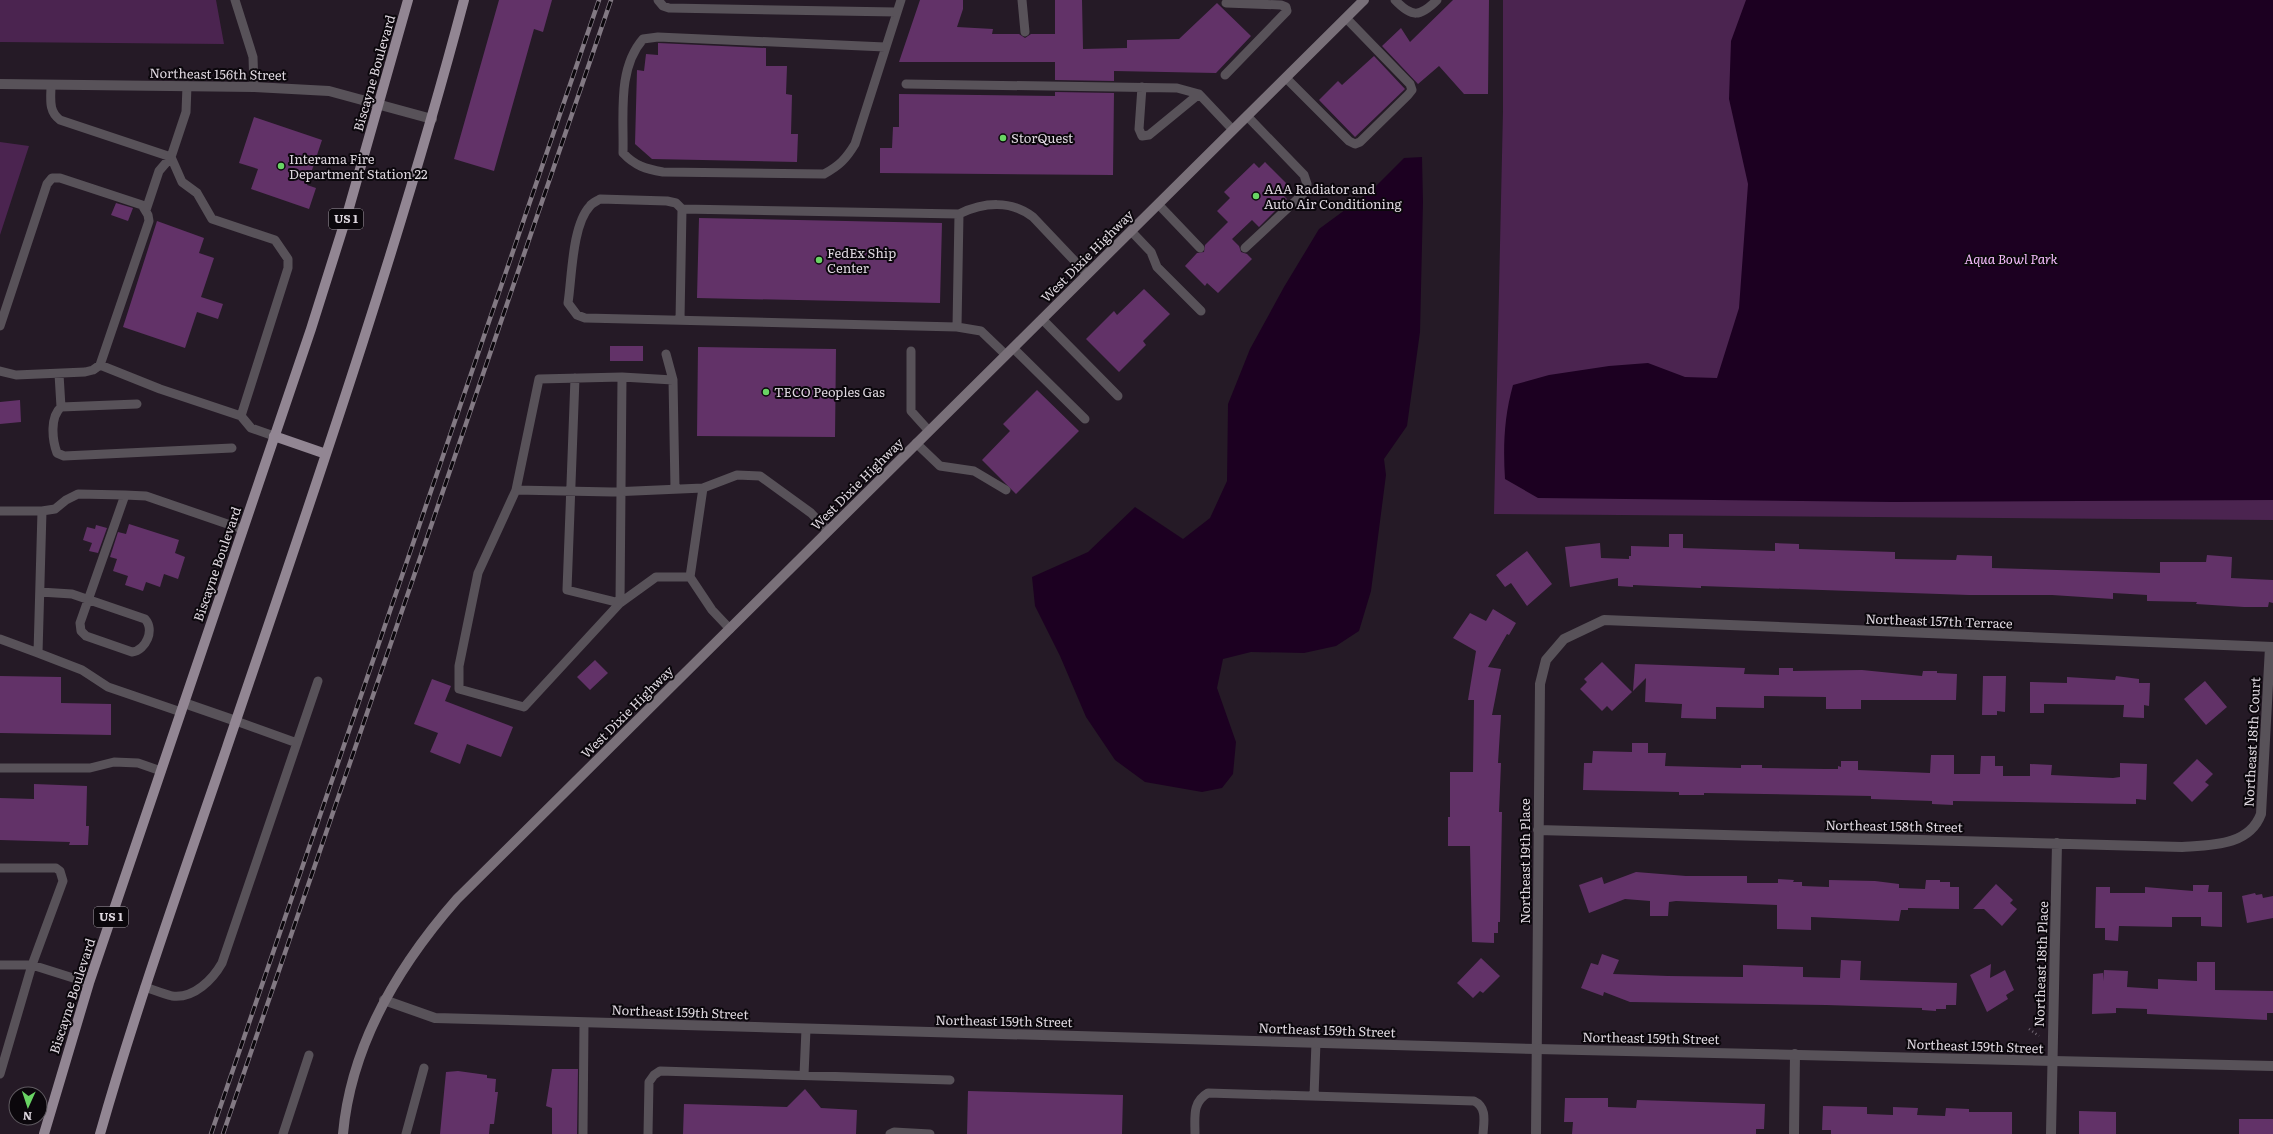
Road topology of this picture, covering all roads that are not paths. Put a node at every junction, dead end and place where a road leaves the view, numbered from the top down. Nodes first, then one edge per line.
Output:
1 (235, 0) edge
2 (408, 0) edge
3 (464, 0) edge
4 (658, 0) edge
5 (901, 0) edge
6 (1022, 0) edge
7 (1364, 0) edge
8 (1394, 0) edge
9 (1437, 0) edge
10 (1263, 2) edge
11 (1226, 3) dead end
12 (896, 12) junction
13 (1346, 18) junction
14 (1025, 32) dead end
15 (885, 47) junction
16 (1225, 76) dead end
17 (1286, 78) junction
18 (0, 84) edge
19 (906, 84) dead end
20 (51, 85) junction
21 (187, 86) junction
22 (254, 86) junction
23 (1142, 87) junction
24 (1199, 94) junction
25 (379, 104) junction
26 (1247, 116) junction
27 (432, 119) junction
28 (1233, 130) junction
29 (171, 157) junction
30 (1158, 204) junction
31 (682, 209) junction
32 (146, 210) junction
33 (959, 214) junction
34 (1131, 231) junction
35 (1200, 248) dead end
36 (1245, 248) dead end
37 (1087, 274) junction
38 (1201, 311) dead end
39 (1042, 319) junction
40 (680, 320) junction
41 (0, 326) edge
42 (957, 328) junction
43 (911, 351) dead end
44 (1009, 351) junction
45 (666, 354) dead end
46 (100, 365) junction
47 (0, 371) edge
48 (59, 374) junction
49 (622, 377) junction
50 (575, 378) junction
51 (673, 380) junction
52 (1118, 396) dead end
53 (137, 404) dead end
54 (61, 407) junction
55 (241, 416) junction
56 (1085, 420) dead end
57 (929, 431) junction
58 (274, 436) junction
59 (916, 443) junction
60 (232, 448) dead end
61 (326, 454) junction
62 (675, 488) junction
63 (703, 488) junction
64 (516, 490) junction
65 (1006, 490) dead end
66 (571, 491) junction
67 (622, 491) junction
68 (125, 495) junction
69 (0, 511) edge
70 (42, 511) junction
71 (242, 530) junction
72 (828, 531) junction
73 (690, 577) junction
74 (40, 592) junction
75 (88, 598) junction
76 (620, 603) junction
77 (1604, 620) joint
78 (730, 629) junction
79 (0, 639) edge
80 (2271, 647) edge
81 (38, 652) junction
82 (318, 682) dead end
83 (182, 707) junction
84 (236, 721) junction
85 (297, 743) junction
86 (0, 768) edge
87 (161, 771) junction
88 (1538, 830) junction
89 (2247, 834) joint
90 (2057, 843) junction
91 (0, 868) edge
92 (0, 965) edge
93 (32, 965) junction
94 (89, 983) junction
95 (145, 987) junction
96 (384, 1000) junction
97 (584, 1022) junction
98 (806, 1029) junction
99 (1316, 1042) junction
100 (1537, 1049) junction
101 (1795, 1054) junction
102 (308, 1055) dead end
103 (2052, 1061) junction
104 (2273, 1066) edge
105 (424, 1068) dead end
106 (0, 1074) edge
107 (804, 1076) junction
108 (950, 1080) dead end
109 (1314, 1096) junction
110 (44, 1134) edge
111 (100, 1134) edge
112 (283, 1134) edge
113 (343, 1134) edge
114 (406, 1134) edge
115 (583, 1134) edge
116 (648, 1134) edge
117 (890, 1134) edge
118 (930, 1134) edge
119 (1195, 1134) edge
120 (1483, 1134) edge
121 (1536, 1134) edge
122 (1794, 1134) edge
123 (2051, 1134) edge

1 - 22 lane
2 - 25 main road, Biscayne Boulevard / US 1
3 - 27 main road
4 - 12 lane
5 - 12 lane
6 - 14 lane
7 - 13 main road, West Dixie Highway
8 - 9 lane
10 - 11 lane
10 - 16 lane
12 - 15 lane
13 - 17 main road, West Dixie Highway
13 - 17 lane
15 - 15 lane
17 - 26 main road, West Dixie Highway
18 - 20 street, Northeast 156th Street
19 - 23 lane
20 - 21 street, Northeast 156th Street
20 - 29 lane
21 - 22 street, Northeast 156th Street
21 - 29 lane
22 - 25 street, Northeast 156th Street
23 - 24 lane
23 - 24 lane
24 - 28 lane
25 - 27 street, Northeast 156th Street
25 - 58 main road, Biscayne Boulevard / US 1
26 - 28 main road, West Dixie Highway
26 - 36 lane
27 - 61 main road
28 - 30 main road, West Dixie Highway
29 - 32 lane
29 - 55 lane
30 - 34 main road, West Dixie Highway
30 - 35 lane
31 - 33 lane
31 - 40 lane
31 - 40 lane
32 - 41 lane
32 - 46 lane
33 - 37 lane
33 - 42 lane
34 - 37 main road, West Dixie Highway
34 - 38 lane
37 - 39 main road, West Dixie Highway
39 - 44 main road, West Dixie Highway
39 - 52 lane
40 - 42 lane
42 - 44 lane
43 - 57 lane
44 - 56 lane
44 - 57 main road, West Dixie Highway
45 - 51 lane
46 - 48 lane
46 - 55 lane
47 - 48 lane
48 - 54 lane
49 - 50 lane
49 - 51 lane
49 - 67 lane
50 - 64 lane
50 - 66 lane
51 - 62 lane
53 - 54 lane
54 - 60 lane
55 - 58 lane
57 - 59 main road, West Dixie Highway
58 - 61 main road
58 - 71 main road, Biscayne Boulevard / US 1
59 - 65 lane
59 - 72 main road, West Dixie Highway
61 - 84 main road
62 - 63 lane
62 - 67 lane
63 - 72 lane
63 - 73 lane
64 - 66 lane
64 - 76 lane
66 - 67 lane
66 - 76 lane
67 - 76 lane
68 - 70 lane
68 - 71 lane
68 - 75 lane
69 - 70 lane
70 - 74 lane
71 - 83 main road, Biscayne Boulevard / US 1
72 - 78 main road, West Dixie Highway
73 - 76 lane
73 - 78 lane
74 - 75 lane
74 - 81 lane
75 - 75 lane
77 - 80 street, Northeast 157th Terrace
77 - 88 street, Northeast 19th Place
78 - 96 main road, West Dixie Highway
79 - 81 lane
80 - 89 street, Northeast 18th Court
81 - 83 lane
82 - 85 lane
83 - 84 street
83 - 87 main road, Biscayne Boulevard / US 1
84 - 85 lane
84 - 95 main road
85 - 95 lane
86 - 87 lane
87 - 94 main road, Biscayne Boulevard / US 1
88 - 90 street, Northeast 158th Street
88 - 100 street, Northeast 19th Place
89 - 90 street, Northeast 158th Street
90 - 103 street, Northeast 18th Place
91 - 93 lane
92 - 93 lane
93 - 94 lane
93 - 106 lane
94 - 110 main road, Biscayne Boulevard / US 1
95 - 111 main road
96 - 97 street, Northeast 159th Street
96 - 113 main road, West Dixie Highway
97 - 98 street, Northeast 159th Street
97 - 115 lane
98 - 99 street, Northeast 159th Street
98 - 107 lane
99 - 100 street, Northeast 159th Street
99 - 109 lane
100 - 101 street, Northeast 159th Street
100 - 121 street, Northeast 19th Place
101 - 103 street, Northeast 159th Street
101 - 122 street
102 - 112 lane
103 - 104 street, Northeast 159th Street
103 - 123 street, Northeast 18th Place
105 - 114 lane
107 - 108 lane
107 - 116 lane
109 - 119 lane
109 - 120 lane
117 - 118 lane

